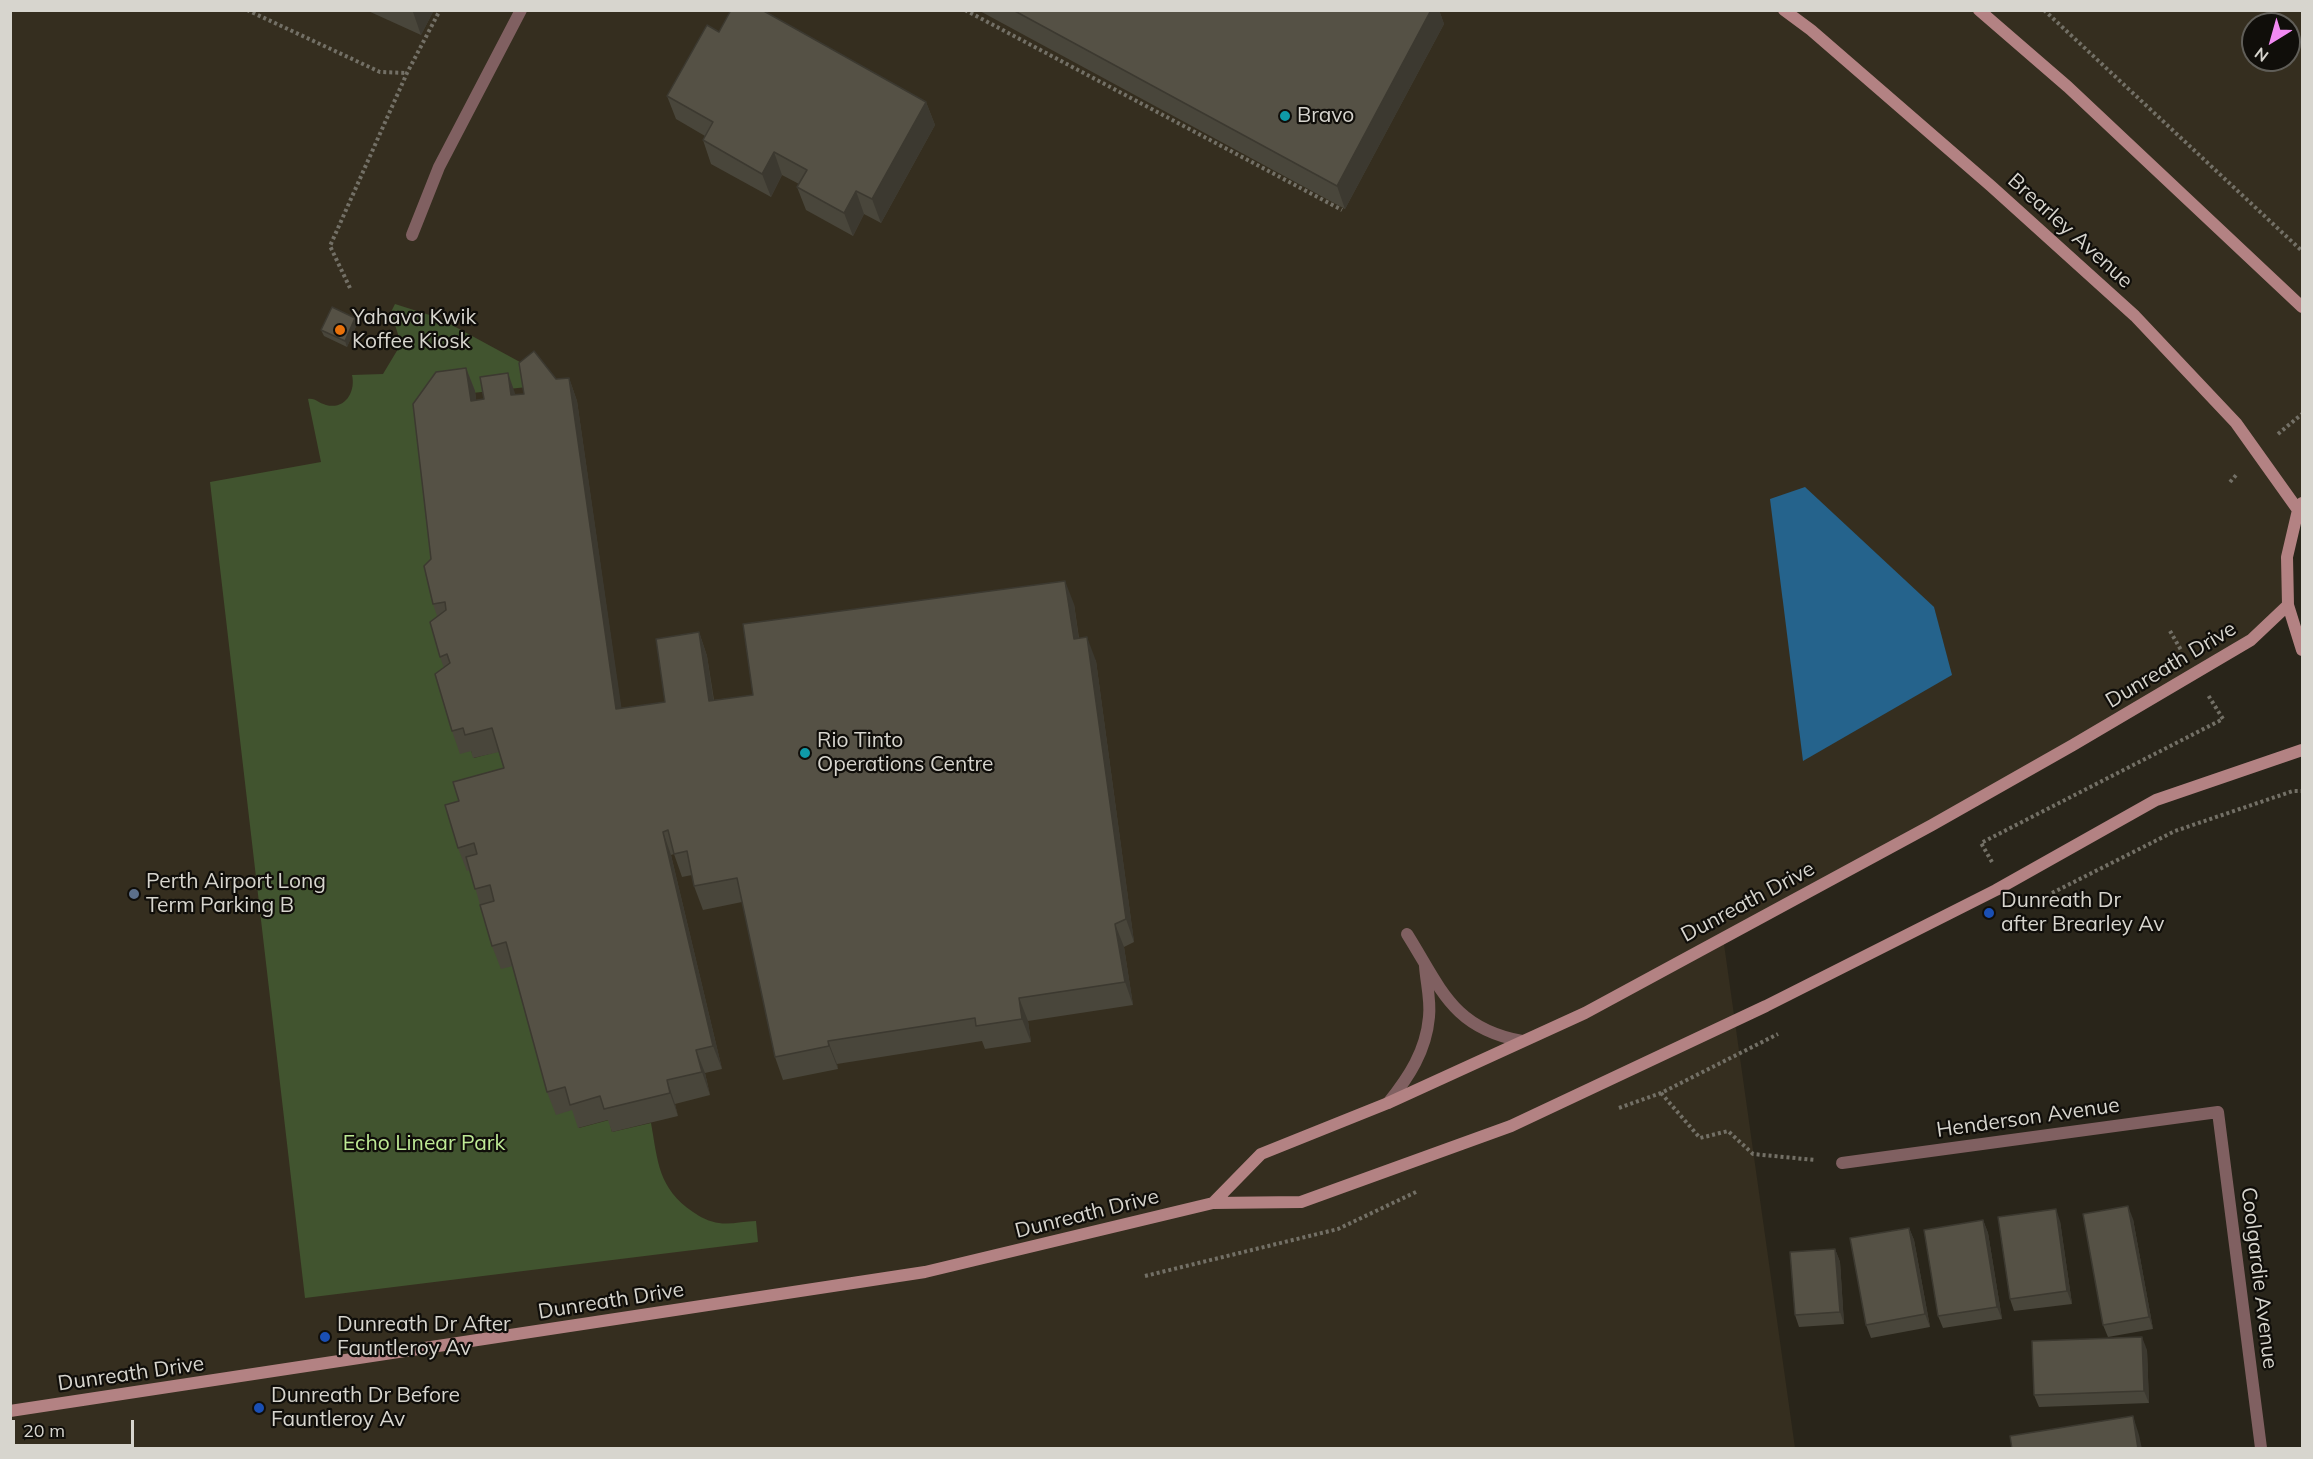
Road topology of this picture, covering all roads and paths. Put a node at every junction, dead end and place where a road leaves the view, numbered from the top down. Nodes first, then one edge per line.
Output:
1 (247, 10) edge
2 (440, 10) edge
3 (521, 10) edge
4 (965, 10) edge
5 (1784, 10) edge
6 (1978, 10) edge
7 (2044, 10) edge
8 (407, 73) junction
9 (1342, 210) edge
10 (412, 235) dead end
11 (2302, 251) edge
12 (350, 288) dead end
13 (2302, 307) edge
14 (2300, 507) edge
15 (2288, 604) junction
16 (2170, 631) dead end
17 (2302, 650) edge
18 (2195, 674) junction
19 (2302, 750) edge
20 (2006, 884) junction
21 (1407, 934) dead end
22 (1424, 961) junction
23 (1522, 1041) junction
24 (1661, 1094) dead end
25 (1388, 1103) junction
26 (2218, 1112) joint
27 (1842, 1163) joint
28 (1213, 1203) junction
29 (10, 1411) edge
30 (2261, 1449) edge

1 - 8 path
2 - 8 path
3 - 10 street
4 - 9 path
5 - 14 main road, Brearley Avenue
6 - 13 main road
7 - 11 path
8 - 12 path
14 - 15 main road
15 - 17 main road
15 - 18 main road, Dunreath Drive
16 - 18 path
18 - 20 path
18 - 23 main road, Dunreath Drive
19 - 20 main road, Dunreath Drive
20 - 28 main road, Dunreath Drive
21 - 22 street
22 - 23 street
22 - 25 street
23 - 25 main road, Dunreath Drive
24 - 27 path
25 - 28 main road, Dunreath Drive
26 - 27 street, Henderson Avenue
26 - 30 street, Coolgardie Avenue
28 - 29 main road, Dunreath Drive

